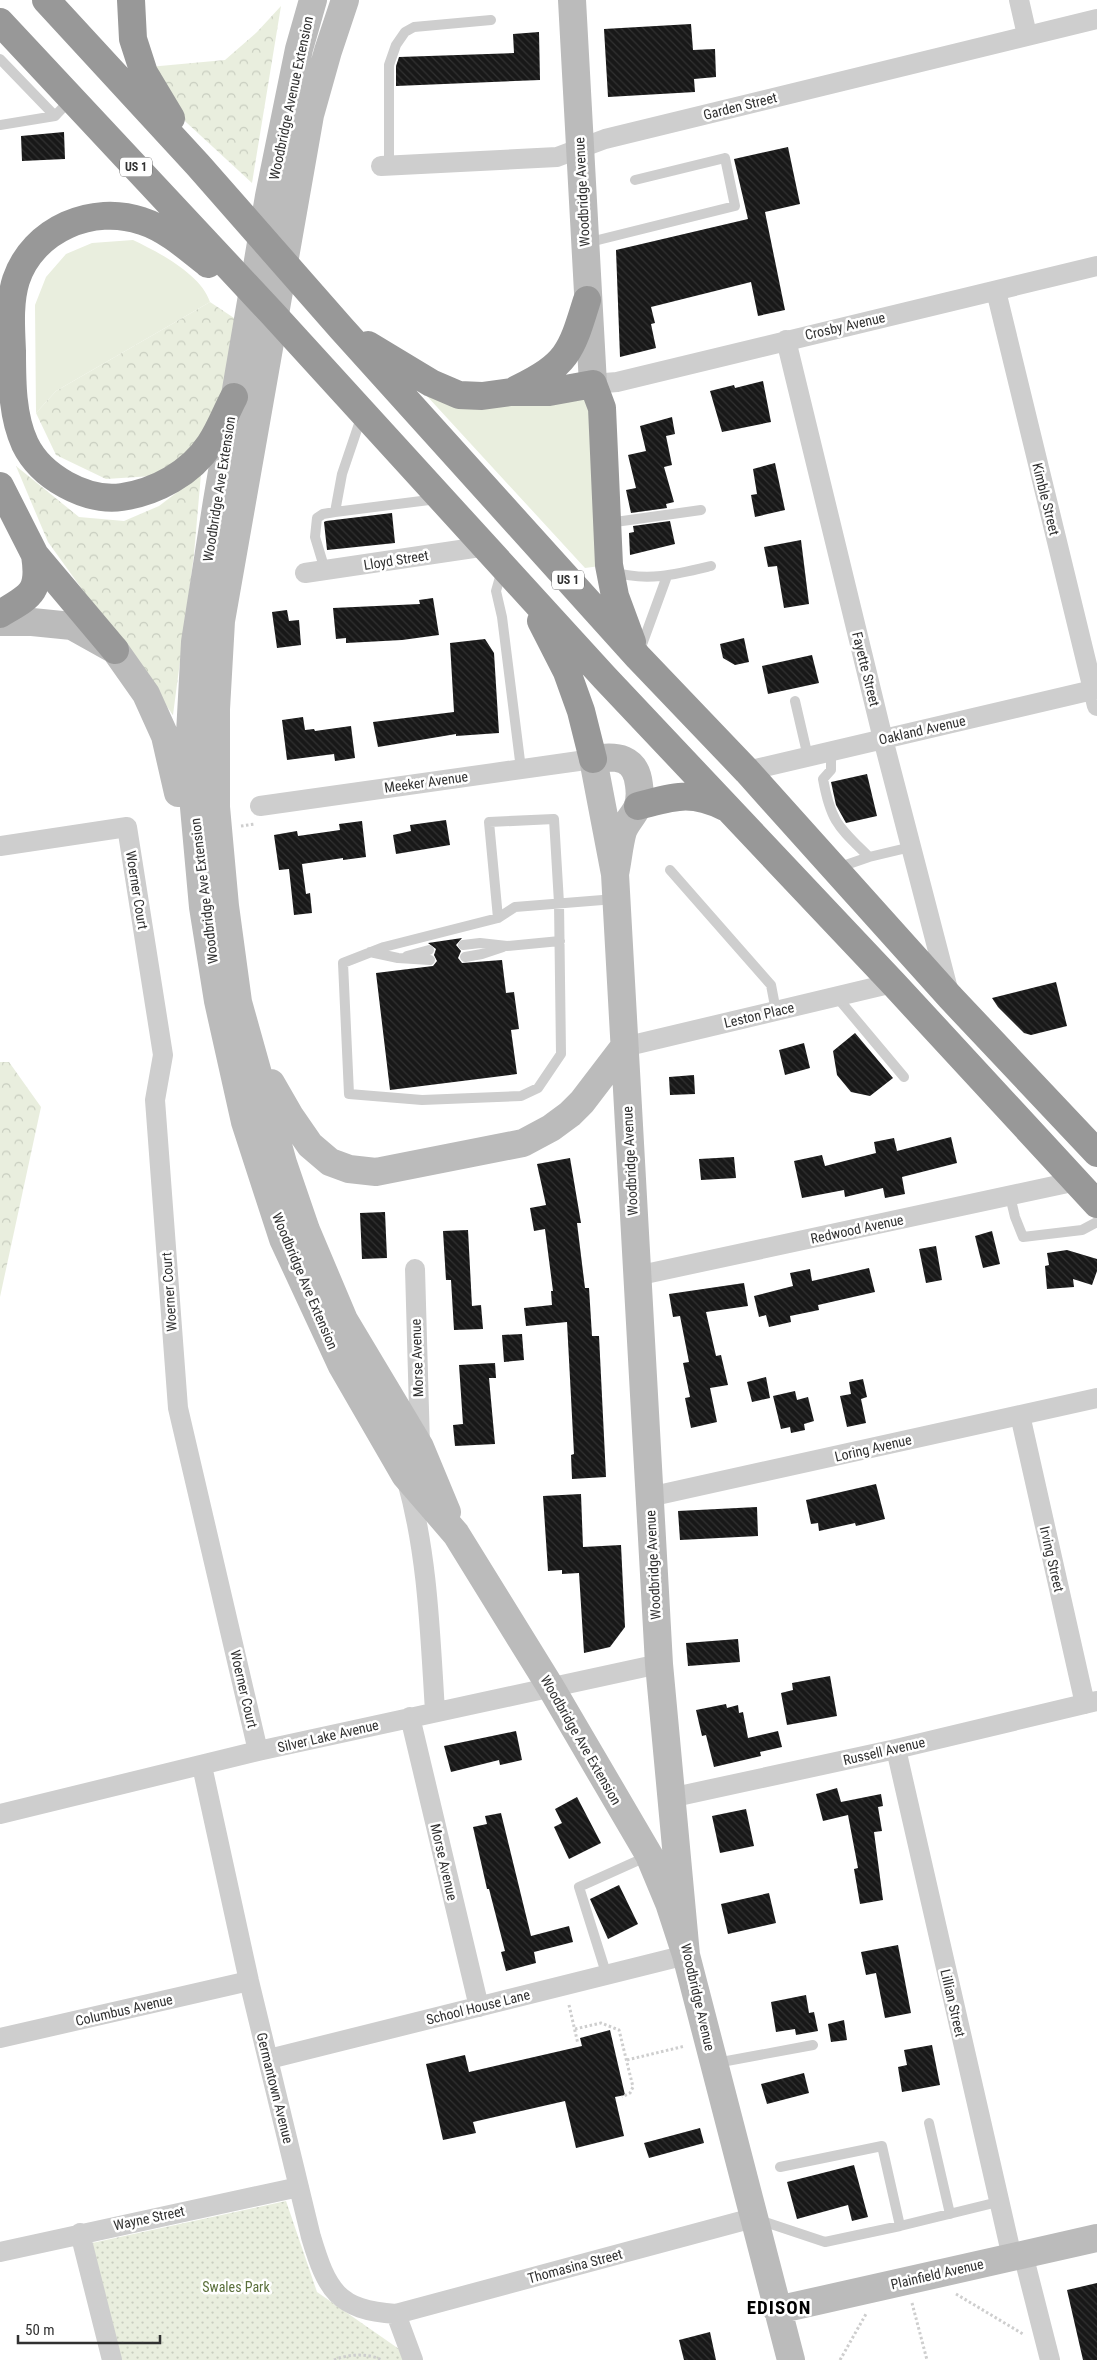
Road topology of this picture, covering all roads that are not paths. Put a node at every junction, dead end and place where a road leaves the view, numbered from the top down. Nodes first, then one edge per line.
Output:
1 (46, 0) edge
2 (132, 0) edge
3 (313, 0) edge
4 (345, 0) edge
5 (358, 0) edge
6 (1018, 0) edge
7 (570, 5) edge
8 (1097, 19) edge
9 (491, 20) dead end
10 (2, 29) edge
11 (1028, 35) junction
12 (328, 51) junction
13 (0, 59) edge
14 (63, 107) junction
15 (0, 126) edge
16 (581, 149) junction
17 (198, 164) junction
18 (385, 166) joint
19 (635, 180) dead end
20 (269, 196) joint
21 (293, 220) joint
22 (585, 243) junction
23 (1097, 266) edge
24 (996, 291) junction
25 (587, 300) junction
26 (272, 313) junction
27 (342, 329) junction
28 (786, 340) junction
29 (593, 384) junction
30 (511, 392) junction
31 (234, 397) junction
32 (363, 411) junction
33 (0, 486) edge
34 (443, 498) junction
35 (700, 510) dead end
36 (335, 512) junction
37 (607, 523) junction
38 (35, 555) junction
39 (495, 555) junction
40 (712, 566) dead end
41 (325, 570) junction
42 (610, 572) junction
43 (305, 573) dead end
44 (667, 576) junction
45 (525, 588) junction
46 (0, 614) edge
47 (0, 622) edge
48 (115, 650) junction
49 (638, 657) junction
50 (1096, 695) edge
51 (795, 700) dead end
52 (883, 739) junction
53 (831, 752) junction
54 (808, 757) junction
55 (593, 759) junction
56 (521, 769) junction
57 (747, 771) junction
58 (260, 806) dead end
59 (638, 806) junction
60 (728, 808) junction
61 (0, 846) edge
62 (911, 847) junction
63 (869, 858) junction
64 (833, 869) junction
65 (670, 870) dead end
66 (615, 886) junction
67 (559, 903) junction
68 (203, 907) junction
69 (498, 918) junction
70 (560, 941) junction
71 (463, 945) dead end
72 (507, 946) junction
73 (370, 952) junction
74 (430, 955) dead end
75 (465, 957) dead end
76 (893, 983) junction
77 (836, 996) junction
78 (950, 997) junction
79 (238, 1002) junction
80 (776, 1010) junction
81 (624, 1047) junction
82 (904, 1077) dead end
83 (1097, 1153) edge
84 (1077, 1181) junction
85 (1010, 1196) junction
86 (1097, 1204) edge
87 (1097, 1222) edge
88 (415, 1269) dead end
89 (636, 1276) junction
90 (1097, 1398) edge
91 (1020, 1415) junction
92 (420, 1447) junction
93 (405, 1475) junction
94 (649, 1497) junction
95 (456, 1534) junction
96 (659, 1664) junction
97 (550, 1686) junction
98 (1091, 1702) edge
99 (434, 1711) junction
100 (410, 1717) junction
101 (896, 1749) junction
102 (258, 1752) junction
103 (202, 1766) junction
104 (670, 1798) junction
105 (0, 1814) edge
106 (649, 1856) junction
107 (686, 1955) junction
108 (607, 1976) junction
109 (249, 1981) junction
110 (479, 2007) junction
111 (0, 2038) edge
112 (813, 2045) dead end
113 (269, 2059) junction
114 (714, 2063) junction
115 (929, 2123) dead end
116 (780, 2168) dead end
117 (299, 2187) junction
118 (998, 2202) junction
119 (950, 2214) junction
120 (753, 2218) junction
121 (900, 2226) junction
122 (80, 2233) junction
123 (1097, 2238) edge
124 (0, 2252) edge
125 (1017, 2255) junction
126 (778, 2310) junction
127 (396, 2314) junction
128 (112, 2360) edge
129 (413, 2360) edge
130 (791, 2360) edge
131 (1050, 2360) edge

1 - 17 highway, US 1
2 - 17 highway
3 - 20 main road, Woodbridge Avenue Extension
4 - 12 main road, Woodbridge Avenue Extension
5 - 12 main road
6 - 11 street
7 - 16 main road, Woodbridge Avenue
8 - 11 street, Garden Street
9 - 18 lane
10 - 14 highway, US 1
11 - 16 street, Garden Street
12 - 21 main road, Woodbridge Avenue Extension
13 - 14 lane
14 - 15 lane
14 - 26 highway, US 1
16 - 18 street, Garden Street
16 - 22 main road, Woodbridge Avenue
17 - 27 highway, US 1
19 - 22 lane
20 - 31 main road, Woodbridge Ave Extension
21 - 79 main road, Woodbridge Ave Extension
22 - 25 main road, Woodbridge Avenue
23 - 24 street, Crosby Avenue
24 - 28 street, Crosby Avenue
24 - 50 street, Kimble Street
25 - 29 main road, Woodbridge Avenue
25 - 30 highway
26 - 31 highway
26 - 32 highway, US 1
27 - 30 highway
27 - 49 highway, US 1
28 - 29 street, Crosby Avenue
28 - 52 street, Fayette Street
29 - 30 highway
29 - 37 highway
31 - 68 main road, Woodbridge Ave Extension
32 - 34 highway, US 1
32 - 36 lane
33 - 38 highway
34 - 36 lane
34 - 39 highway, US 1
35 - 37 lane
36 - 41 lane
37 - 42 highway
38 - 46 highway
38 - 48 highway
39 - 41 street, Lloyd Street
39 - 45 highway, US 1
39 - 56 lane
40 - 44 lane
41 - 43 street, Lloyd Street
42 - 44 lane
42 - 49 highway
44 - 49 lane
45 - 55 highway
45 - 60 highway, US 1
47 - 48 main road
48 - 68 main road
49 - 57 highway, US 1
50 - 52 street, Oakland Avenue
51 - 54 lane
52 - 53 street, Oakland Avenue
52 - 62 street, Fayette Street
53 - 54 street, Oakland Avenue
53 - 63 lane
54 - 57 street, Oakland Avenue
55 - 56 street, Meeker Avenue
55 - 59 main road
55 - 66 main road, Woodbridge Avenue
56 - 58 street, Meeker Avenue
57 - 64 highway, US 1
59 - 60 highway
59 - 66 main road
60 - 76 highway, US 1
61 - 102 street, Woerner Court
62 - 63 lane
62 - 78 street, Fayette Street
63 - 64 lane
64 - 78 highway, US 1
65 - 80 lane
66 - 67 lane
66 - 81 main road, Woodbridge Avenue
67 - 69 lane
67 - 69 lane
67 - 70 lane
68 - 93 main road, Woodbridge Ave Extension
69 - 73 lane
70 - 72 lane
70 - 73 lane
71 - 72 lane
72 - 75 lane
73 - 74 lane
76 - 77 street, Leston Place
76 - 84 highway, US 1
77 - 80 street, Leston Place
77 - 82 lane
78 - 83 highway, US 1
79 - 81 main road
79 - 92 main road, Woodbridge Ave Extension
80 - 81 street, Leston Place
81 - 89 main road, Woodbridge Avenue
84 - 85 street, Redwood Avenue
84 - 86 highway, US 1
85 - 87 lane
85 - 89 street, Redwood Avenue
88 - 92 street, Morse Avenue
89 - 94 main road, Woodbridge Avenue
90 - 91 street, Loring Avenue
91 - 94 street, Loring Avenue
91 - 98 street, Irving Street
92 - 95 main road, Woodbridge Ave Extension
93 - 95 main road, Woodbridge Ave Extension
93 - 99 street
94 - 96 main road, Woodbridge Avenue
95 - 97 main road, Woodbridge Ave Extension
96 - 97 street, Silver Lake Avenue
96 - 104 main road, Woodbridge Avenue
97 - 99 street, Silver Lake Avenue
97 - 106 main road, Woodbridge Ave Extension
98 - 101 street, Russell Avenue
99 - 100 street, Silver Lake Avenue
100 - 102 street, Silver Lake Avenue
100 - 110 street, Morse Avenue
101 - 104 street, Russell Avenue
101 - 118 street, Lillian Street
102 - 103 street, Silver Lake Avenue
103 - 105 street, Silver Lake Avenue
103 - 109 street, Germantown Avenue
104 - 107 main road, Woodbridge Avenue
106 - 107 main road, Woodbridge Ave Extension
106 - 108 lane
107 - 108 street, School House Lane
107 - 114 main road, Woodbridge Avenue
108 - 110 street, School House Lane
109 - 111 street, Columbus Avenue
109 - 113 street, Germantown Avenue
110 - 113 street, School House Lane
112 - 114 lane
113 - 117 street, Germantown Avenue
114 - 120 main road, Woodbridge Avenue
115 - 119 lane
116 - 121 lane
117 - 122 street, Wayne Street
117 - 127 street, Germantown Avenue
118 - 119 lane
118 - 125 street, Lillian Street
119 - 121 lane
120 - 121 lane
120 - 126 main road, Woodbridge Avenue
120 - 127 street, Thomasina Street
122 - 124 street, Wayne Street
122 - 128 street
123 - 125 main road, Plainfield Avenue
125 - 126 main road, Plainfield Avenue
125 - 131 street, Lillian Street
126 - 130 main road, Woodbridge Avenue
127 - 129 street

